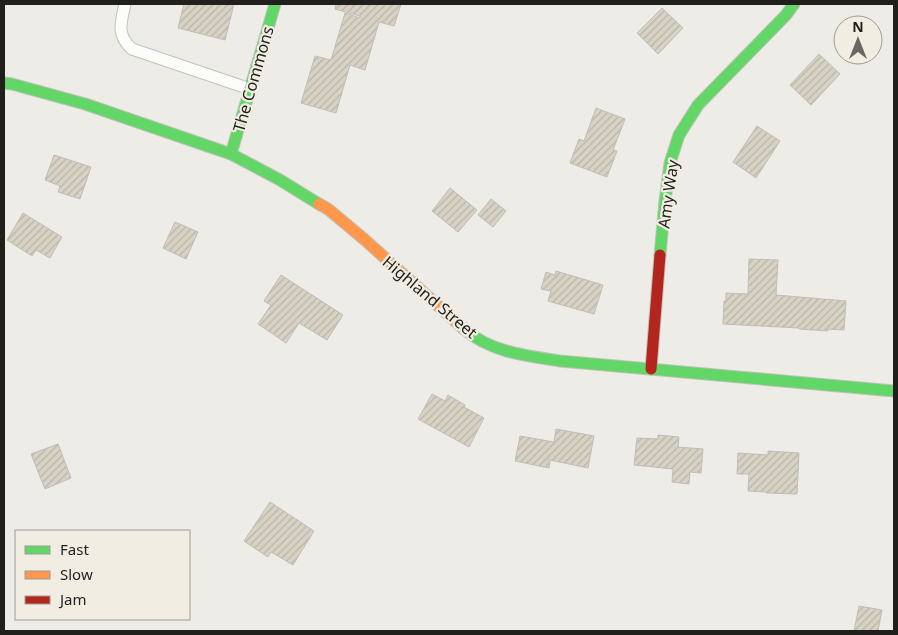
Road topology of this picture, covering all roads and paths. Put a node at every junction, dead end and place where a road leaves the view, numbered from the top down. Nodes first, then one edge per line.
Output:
1 (125, 4) edge
2 (275, 4) edge
3 (794, 4) edge
4 (4, 82) edge
5 (250, 89) junction
6 (231, 154) junction
7 (651, 369) junction
8 (894, 391) edge

1 - 5 lane
2 - 5 street, The Commons
3 - 7 street, Amy Way
4 - 6 street, Highland Street
5 - 6 street, The Commons
6 - 7 street, Highland Street
7 - 8 street, Highland Street

